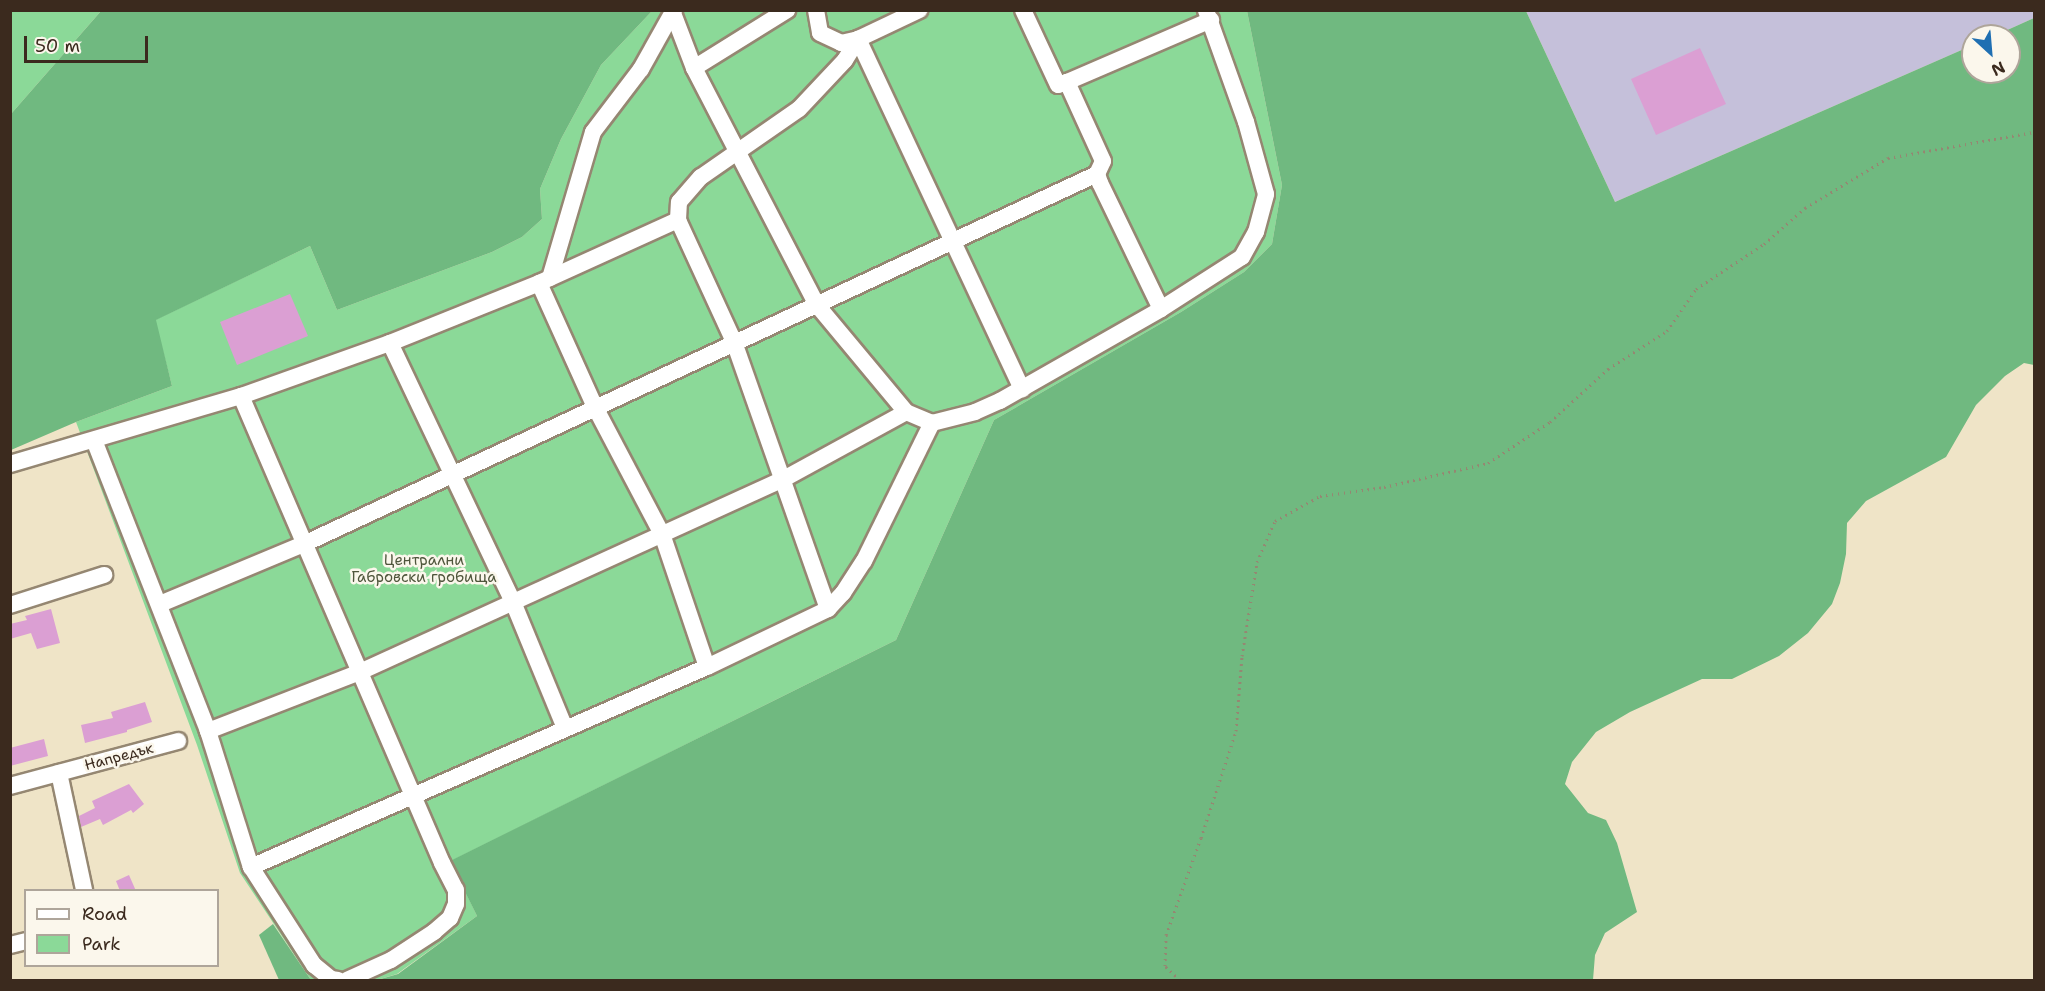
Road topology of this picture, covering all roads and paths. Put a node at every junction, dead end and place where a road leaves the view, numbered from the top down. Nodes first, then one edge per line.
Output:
1 (787, 10) edge
2 (816, 10) edge
3 (919, 10) edge
4 (1023, 10) edge
5 (673, 12) edge
6 (1208, 15) edge
7 (858, 39) junction
8 (694, 68) junction
9 (1067, 82) junction
10 (2034, 132) edge
11 (738, 154) junction
12 (1097, 174) junction
13 (678, 220) junction
14 (955, 243) junction
15 (544, 281) junction
16 (818, 305) junction
17 (1161, 309) junction
18 (734, 342) junction
19 (390, 343) junction
20 (1022, 389) junction
21 (241, 396) junction
22 (595, 407) junction
23 (906, 412) junction
24 (932, 423) junction
25 (94, 440) junction
26 (10, 464) edge
27 (451, 475) junction
28 (782, 480) junction
29 (662, 534) junction
30 (306, 543) junction
31 (104, 575) dead end
32 (513, 602) junction
33 (160, 604) junction
34 (10, 605) edge
35 (828, 609) junction
36 (707, 667) junction
37 (360, 672) junction
38 (565, 728) junction
39 (208, 731) junction
40 (178, 741) dead end
41 (59, 773) junction
42 (10, 786) edge
43 (415, 795) junction
44 (251, 867) junction
45 (84, 889) edge
46 (338, 981) edge
47 (347, 981) edge
48 (1180, 981) edge

1 - 8 lane
2 - 7 lane
3 - 7 lane
4 - 9 lane
5 - 8 lane
5 - 15 lane
6 - 9 lane
6 - 17 lane
7 - 11 lane
7 - 14 lane
8 - 11 lane
9 - 12 lane
10 - 48 path
11 - 13 lane
11 - 16 lane
12 - 14 lane
12 - 17 lane
13 - 15 lane
13 - 18 lane
14 - 16 lane
14 - 20 lane
15 - 19 lane
15 - 22 lane
16 - 18 lane
16 - 23 lane
17 - 20 lane
18 - 22 lane
18 - 28 lane
19 - 21 lane
19 - 27 lane
20 - 24 lane
21 - 25 lane
21 - 30 lane
22 - 27 lane
22 - 29 lane
23 - 24 lane
23 - 28 lane
24 - 35 lane
25 - 26 lane
25 - 33 lane
27 - 30 lane
27 - 32 lane
28 - 29 lane
28 - 35 lane
29 - 32 lane
29 - 36 lane
30 - 33 lane
30 - 37 lane
31 - 34 lane
32 - 37 lane
32 - 38 lane
33 - 39 lane
35 - 36 lane
36 - 38 lane
37 - 39 lane
37 - 43 lane
38 - 43 lane
39 - 44 lane
40 - 41 lane, Напредък
41 - 42 lane, Напредък
41 - 45 lane
43 - 44 lane
43 - 47 lane
44 - 46 lane

